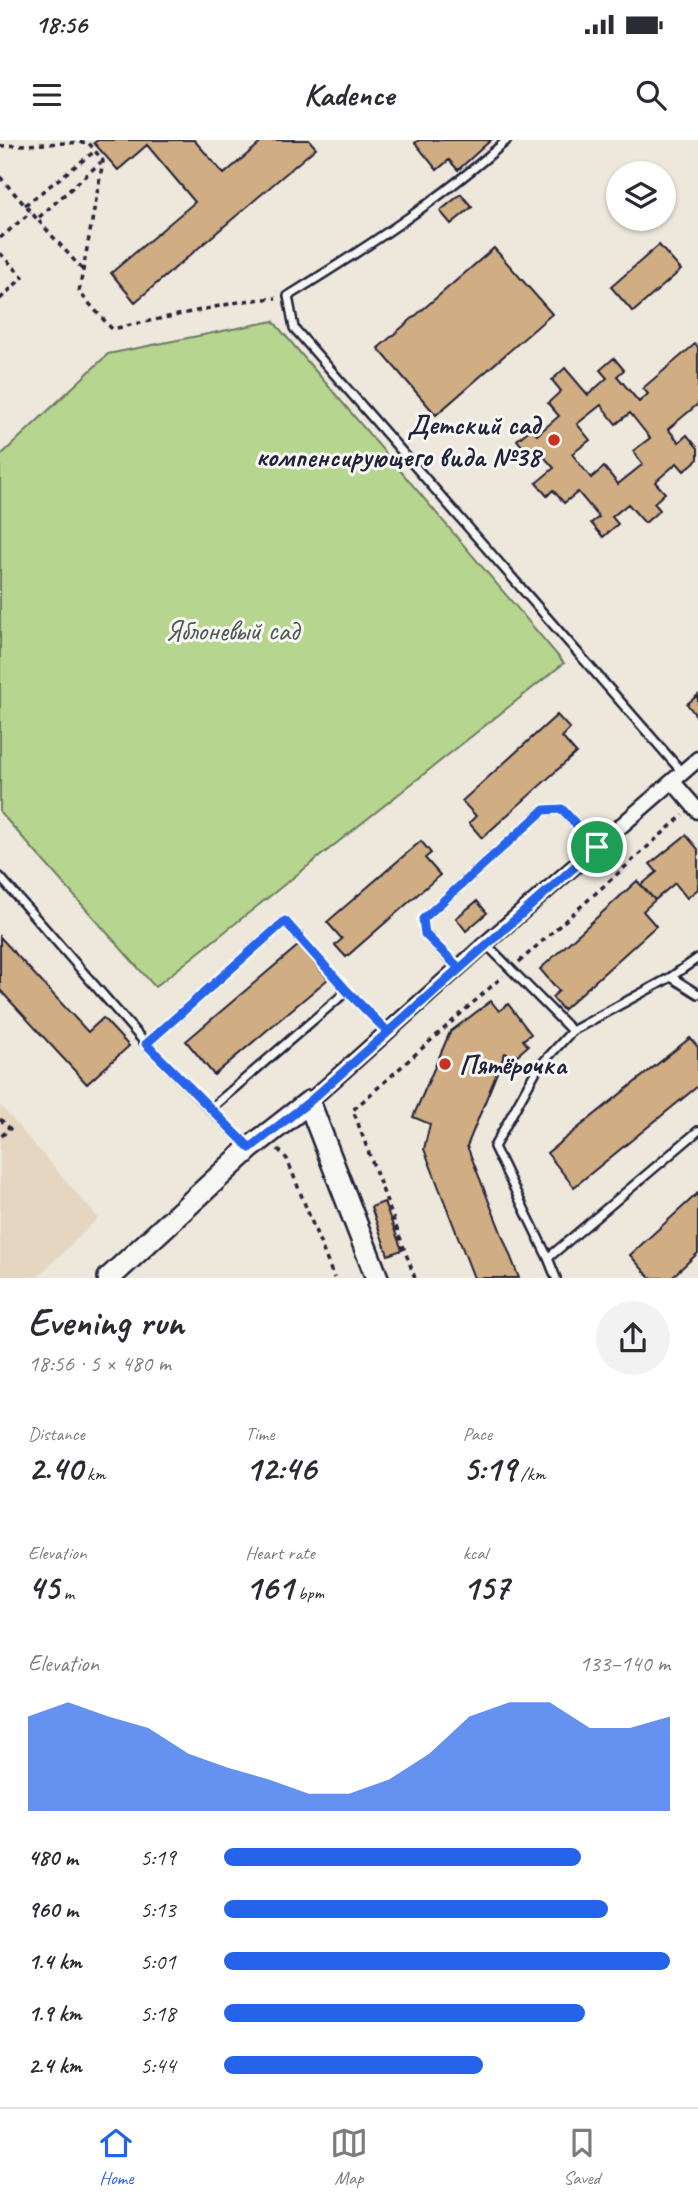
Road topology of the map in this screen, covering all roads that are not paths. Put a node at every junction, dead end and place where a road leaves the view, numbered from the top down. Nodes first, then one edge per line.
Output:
1 (507, 140) edge
2 (698, 759) edge
3 (678, 777) junction
4 (696, 808) edge
5 (597, 847) junction
6 (0, 877) edge
7 (485, 944) junction
8 (698, 958) edge
9 (459, 968) junction
10 (671, 977) junction
11 (347, 991) junction
12 (698, 994) edge
13 (572, 1031) junction
14 (388, 1032) junction
15 (146, 1044) junction
16 (309, 1102) junction
17 (210, 1110) junction
18 (698, 1131) edge
19 (257, 1142) junction
20 (548, 1258) junction
21 (109, 1278) edge
22 (377, 1278) edge
23 (556, 1278) edge

1 - 3 lane
2 - 3 street
3 - 4 street
3 - 5 street
5 - 7 street
5 - 9 lane
6 - 15 lane
7 - 9 street
7 - 13 lane
8 - 10 lane
9 - 14 street
10 - 12 lane
10 - 13 lane
11 - 14 lane
11 - 15 lane
11 - 17 lane
13 - 20 lane
14 - 16 street
15 - 17 lane
16 - 19 street
16 - 22 street
17 - 19 lane
18 - 20 lane
19 - 21 street
20 - 23 lane

